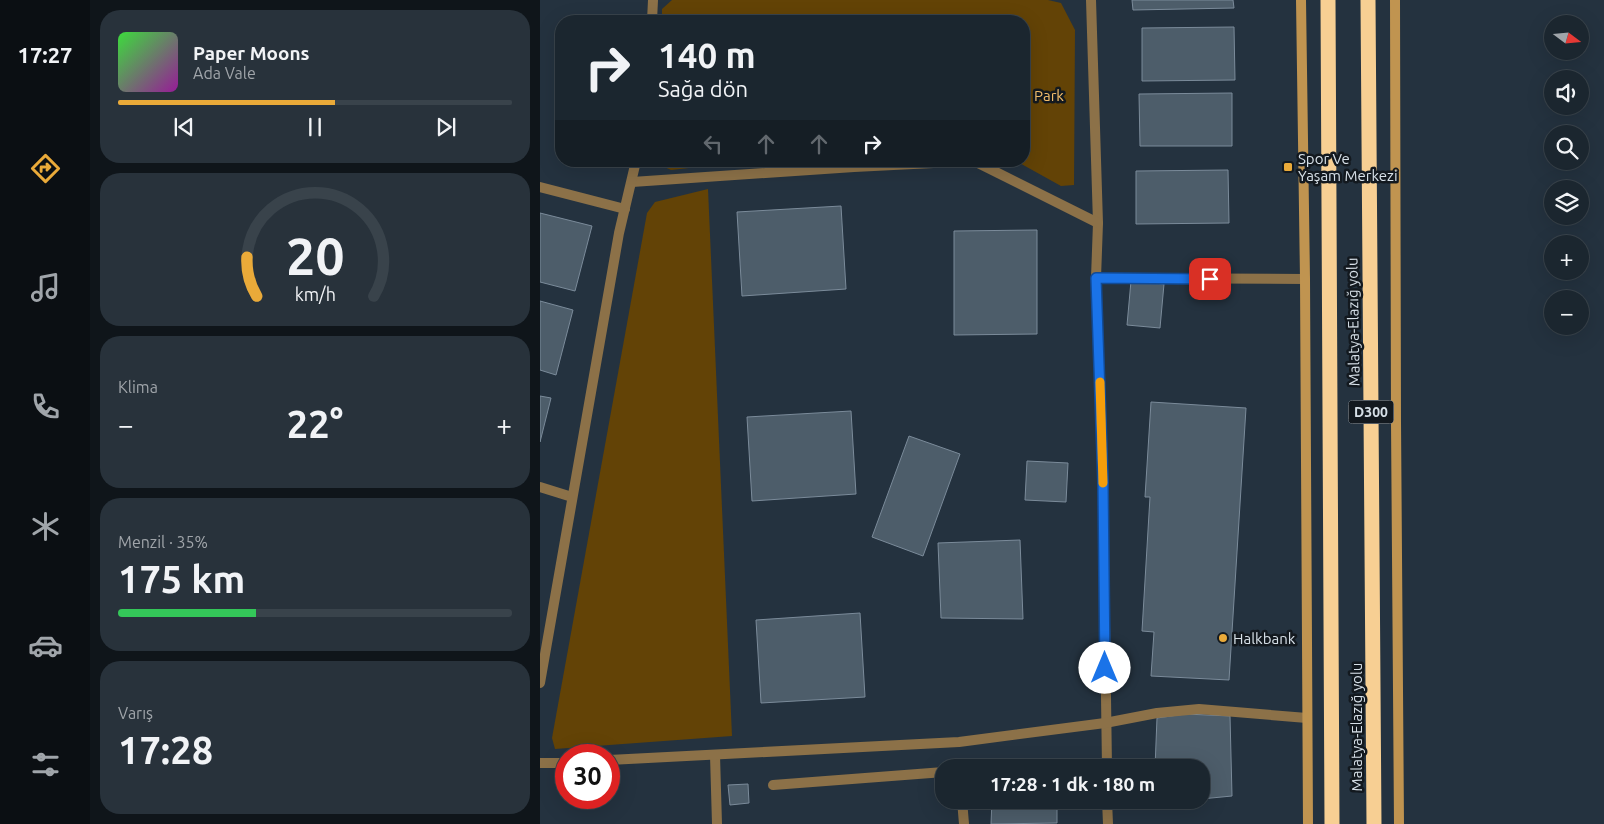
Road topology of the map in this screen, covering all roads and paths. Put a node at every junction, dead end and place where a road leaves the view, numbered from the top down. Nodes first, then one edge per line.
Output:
1 (653, 0) edge
2 (1091, 0) edge
3 (1301, 0) edge
4 (1328, 0) edge
5 (1368, 0) edge
6 (1395, 0) edge
7 (652, 15) edge
8 (635, 167) edge
9 (854, 167) edge
10 (985, 167) edge
11 (632, 182) junction
12 (540, 187) edge
13 (625, 208) junction
14 (1098, 224) junction
15 (1096, 278) junction
16 (1305, 279) junction
17 (540, 487) edge
18 (572, 497) junction
19 (540, 683) edge
20 (1307, 718) junction
21 (1105, 723) junction
22 (715, 755) junction
23 (620, 759) edge
24 (1106, 759) edge
25 (540, 763) edge
26 (555, 763) edge
27 (935, 773) edge
28 (773, 785) dead end
29 (963, 809) edge
30 (1108, 809) edge
31 (718, 824) edge
32 (964, 824) edge
33 (1108, 824) edge
34 (1308, 824) edge
35 (1332, 824) edge
36 (1374, 824) edge
37 (1399, 824) edge

1 - 7 street
2 - 14 street
3 - 16 street
4 - 35 highway, Malatya-Elazığ yolu / D300
5 - 36 highway, Malatya-Elazığ yolu / D300
6 - 37 street
8 - 11 street
9 - 11 street
10 - 14 street
11 - 13 street
12 - 13 street
13 - 18 street
14 - 15 street
15 - 16 street
15 - 21 street
16 - 20 street
17 - 18 street
18 - 19 street
20 - 21 street
20 - 34 street
21 - 22 street
21 - 24 street
22 - 23 street
22 - 31 street
25 - 26 street
27 - 28 street
29 - 32 street
30 - 33 street

